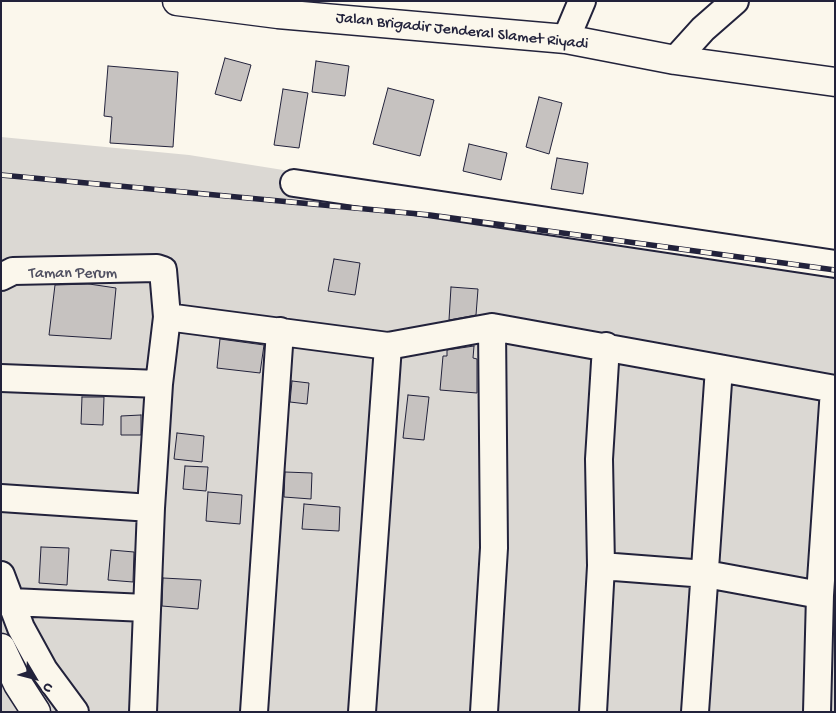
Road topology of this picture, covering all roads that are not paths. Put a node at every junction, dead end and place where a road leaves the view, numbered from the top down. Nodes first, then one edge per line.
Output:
1 (178, 1) edge
2 (582, 1) edge
3 (735, 1) edge
4 (566, 40) junction
5 (675, 60) junction
6 (835, 82) edge
7 (294, 183) dead end
8 (835, 264) edge
9 (1, 277) edge
10 (167, 317) junction
11 (492, 327) junction
12 (280, 331) junction
13 (388, 346) junction
14 (606, 346) junction
15 (719, 368) junction
16 (1, 378) edge
17 (159, 384) junction
18 (834, 389) edge
19 (1, 498) edge
20 (151, 508) junction
21 (601, 566) junction
22 (706, 574) junction
23 (1, 575) edge
24 (820, 595) junction
25 (11, 602) junction
26 (146, 608) junction
27 (1, 648) edge
28 (36, 712) edge
29 (75, 712) edge
30 (143, 712) edge
31 (254, 712) edge
32 (362, 712) edge
33 (484, 712) edge
34 (593, 712) edge
35 (695, 712) edge
36 (817, 712) edge

1 - 4 main road, Jalan Brigadir Jenderal Slamet Riyadi
2 - 4 street
3 - 5 street
4 - 5 main road, Jalan Brigadir Jenderal Slamet Riyadi
5 - 6 main road, Jalan Brigadir Jenderal Slamet Riyadi
7 - 8 street
9 - 10 street
10 - 12 street
10 - 17 street
11 - 13 street
11 - 14 street
11 - 33 street
12 - 13 street
12 - 31 street
13 - 32 street
14 - 15 street
14 - 21 street
15 - 18 street
15 - 22 street
16 - 17 street
17 - 20 street
18 - 24 street
19 - 20 street
20 - 26 street
21 - 22 street
21 - 34 street
22 - 24 street
22 - 35 street
23 - 25 street
24 - 36 street
25 - 26 street
25 - 29 street
26 - 30 street
27 - 28 main road

